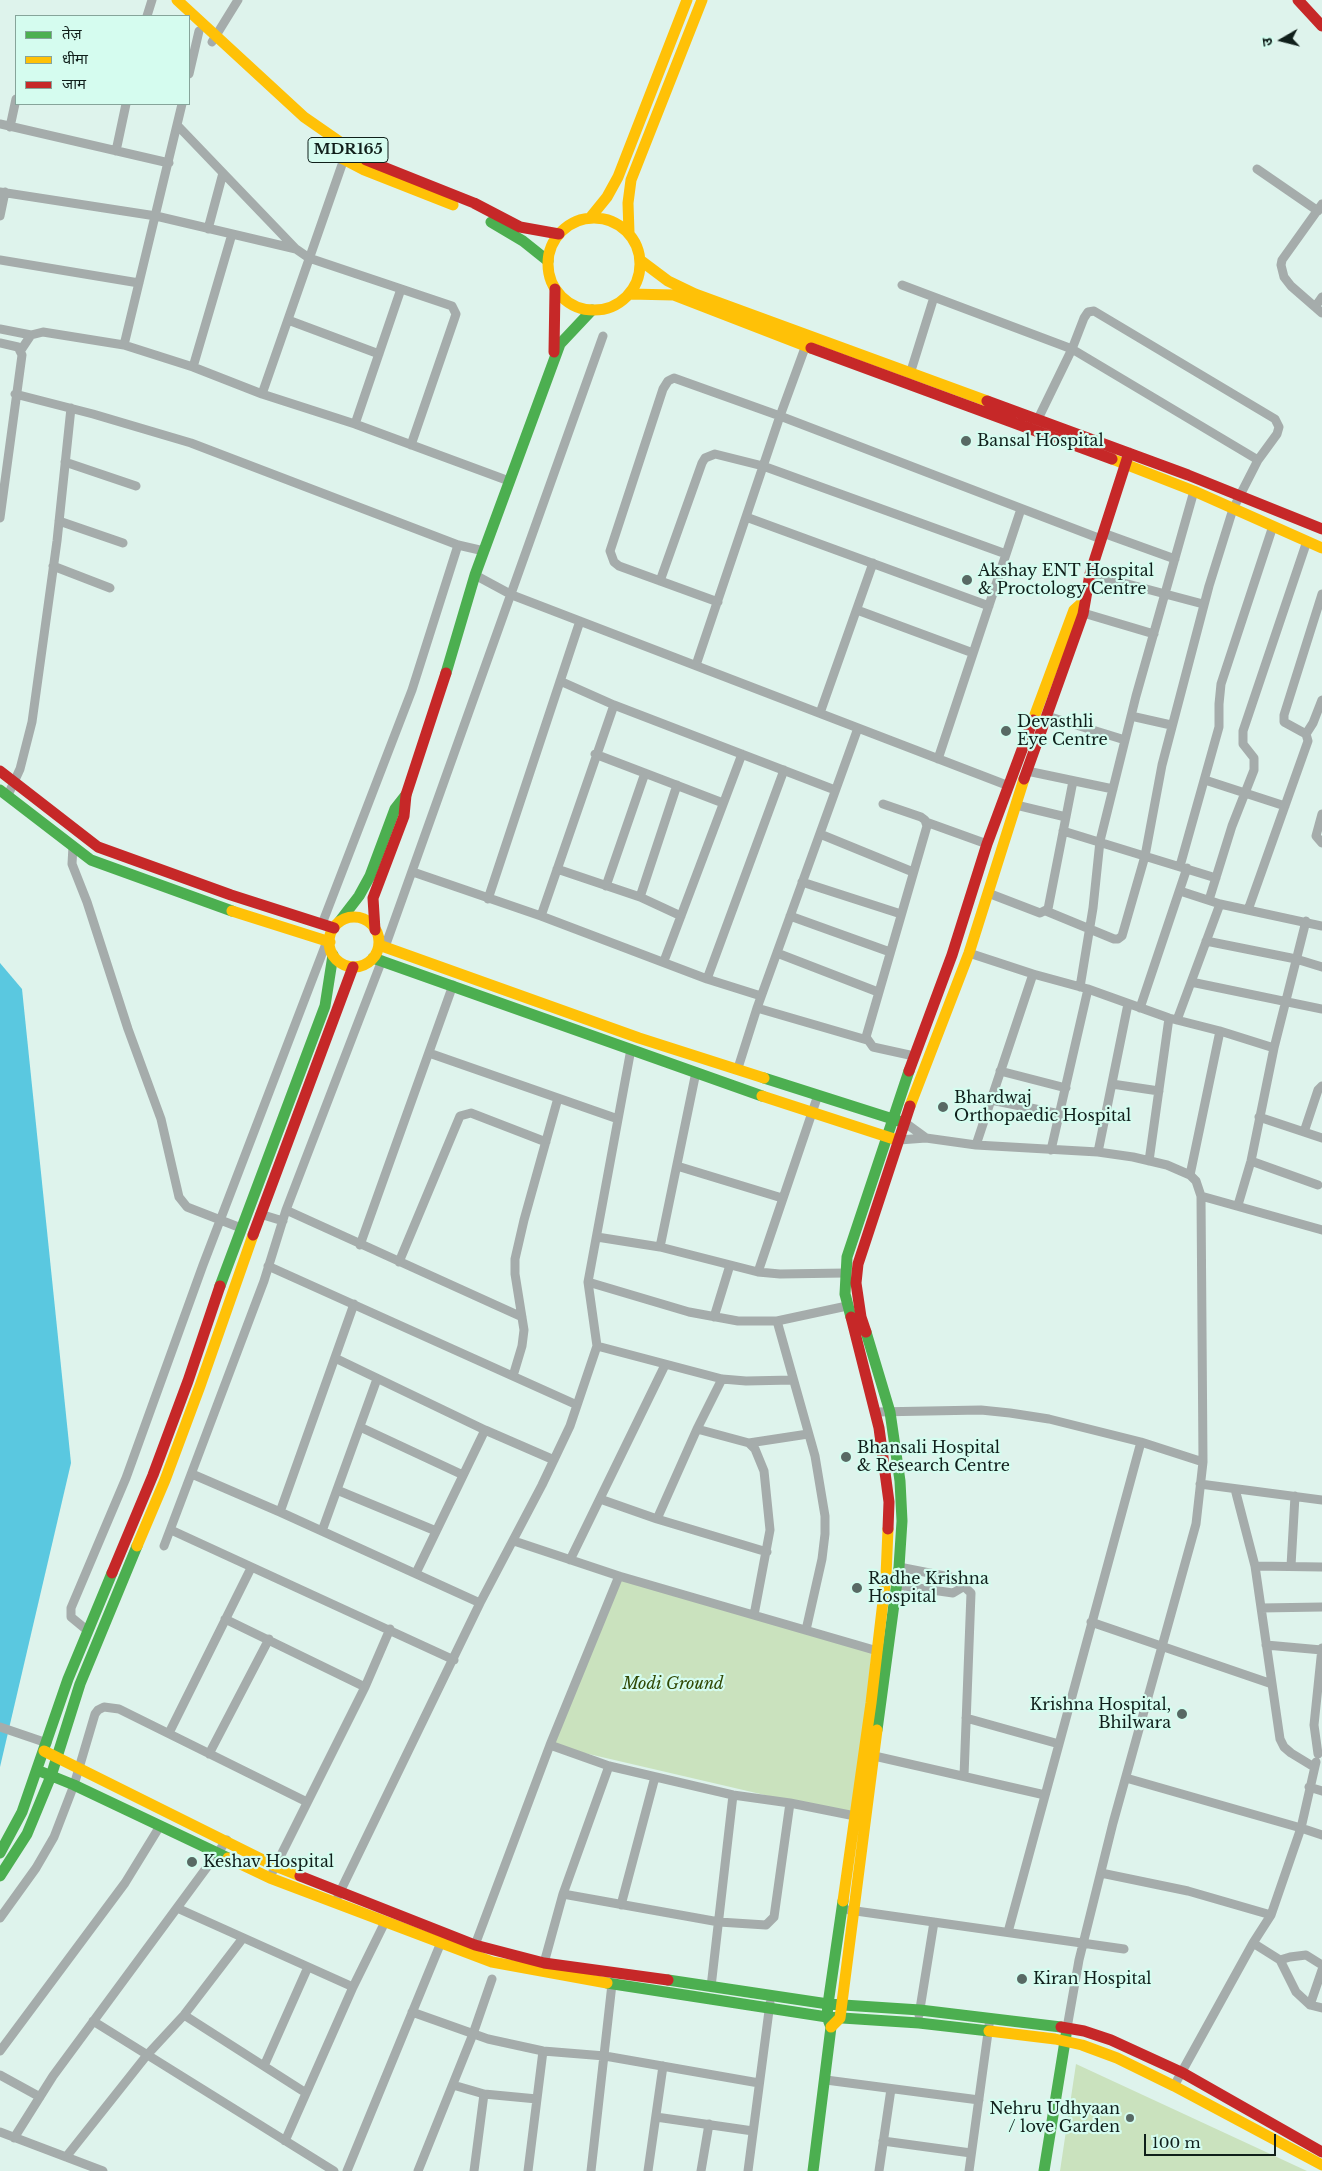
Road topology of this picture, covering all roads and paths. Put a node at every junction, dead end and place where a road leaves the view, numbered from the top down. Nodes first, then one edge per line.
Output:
1 (152, 0) edge
2 (166, 0) edge
3 (177, 0) edge
4 (238, 0) edge
5 (687, 0) edge
6 (702, 0) edge
7 (1298, 0) edge
8 (147, 15) edge
9 (182, 15) edge
10 (190, 23) edge
11 (1322, 26) edge
12 (199, 31) junction
13 (214, 39) junction
14 (190, 70) edge
15 (15, 103) edge
16 (126, 105) edge
17 (182, 105) edge
18 (0, 124) edge
19 (177, 126) junction
20 (10, 127) junction
21 (116, 151) junction
22 (346, 154) junction
23 (169, 162) junction
24 (1257, 169) dead end
25 (223, 173) junction
26 (2, 192) edge
27 (1320, 207) edge
28 (0, 216) edge
29 (156, 216) junction
30 (590, 218) junction
31 (208, 228) junction
32 (629, 233) junction
33 (232, 234) junction
34 (558, 234) junction
35 (296, 249) junction
36 (309, 258) junction
37 (0, 260) edge
38 (640, 260) junction
39 (548, 261) junction
40 (139, 283) junction
41 (902, 285) dead end
42 (402, 288) junction
43 (555, 289) junction
44 (630, 294) junction
45 (934, 297) junction
46 (1322, 297) edge
47 (592, 310) junction
48 (1319, 310) edge
49 (288, 320) junction
50 (0, 329) edge
51 (31, 335) junction
52 (602, 336) dead end
53 (0, 343) edge
54 (124, 345) junction
55 (806, 345) junction
56 (1072, 349) junction
57 (21, 350) junction
58 (379, 354) junction
59 (554, 359) junction
60 (193, 367) junction
61 (910, 374) junction
62 (15, 394) junction
63 (262, 394) junction
64 (71, 408) junction
65 (780, 416) junction
66 (1037, 421) junction
67 (356, 424) junction
68 (411, 445) junction
69 (1128, 459) junction
70 (1258, 460) junction
71 (65, 462) junction
72 (763, 466) junction
73 (509, 481) junction
74 (136, 486) dead end
75 (1194, 491) junction
76 (1240, 495) junction
77 (1233, 508) junction
78 (1021, 509) junction
79 (746, 517) junction
80 (0, 518) edge
81 (59, 521) junction
82 (1273, 526) junction
83 (1322, 530) edge
84 (1102, 536) junction
85 (1306, 541) junction
86 (123, 543) dead end
87 (458, 545) junction
88 (1322, 548) edge
89 (484, 551) junction
90 (1006, 554) junction
91 (1175, 559) junction
92 (873, 564) junction
93 (53, 566) junction
94 (1090, 574) junction
95 (475, 575) junction
96 (660, 581) junction
97 (110, 588) dead end
98 (1322, 594) edge
99 (512, 595) junction
100 (1165, 595) junction
101 (718, 602) junction
102 (1204, 604) junction
103 (989, 606) junction
104 (857, 610) junction
105 (1079, 612) junction
106 (580, 621) junction
107 (1154, 634) junction
108 (973, 654) junction
109 (696, 666) junction
110 (560, 681) junction
111 (1322, 700) edge
112 (614, 705) junction
113 (820, 713) junction
114 (1047, 716) junction
115 (1131, 716) junction
116 (1171, 726) junction
117 (858, 728) junction
118 (1306, 734) junction
119 (1125, 740) junction
120 (596, 754) junction
121 (742, 754) junction
122 (938, 759) junction
123 (784, 770) junction
124 (0, 771) edge
125 (1027, 772) junction
126 (645, 773) junction
127 (1204, 780) junction
128 (1073, 781) junction
129 (14, 782) junction
130 (677, 785) junction
131 (1009, 786) junction
132 (1113, 789) junction
133 (835, 790) junction
134 (4, 792) edge
135 (1245, 793) junction
136 (406, 795) junction
137 (723, 803) junction
138 (883, 804) dead end
139 (1016, 805) junction
140 (1285, 806) junction
141 (1322, 814) edge
142 (1066, 817) junction
143 (926, 822) junction
144 (1063, 831) junction
145 (820, 834) junction
146 (1100, 841) junction
147 (1322, 843) edge
148 (987, 844) junction
149 (73, 846) junction
150 (1145, 856) junction
151 (1183, 867) junction
152 (557, 869) junction
153 (413, 872) junction
154 (914, 872) junction
155 (1216, 878) junction
156 (802, 882) junction
157 (606, 886) junction
158 (1180, 891) junction
159 (988, 894) junction
160 (640, 897) junction
161 (488, 900) junction
162 (1209, 900) junction
163 (1220, 904) junction
164 (1248, 910) junction
165 (1046, 911) junction
166 (901, 914) junction
167 (541, 916) junction
168 (681, 916) junction
169 (790, 916) junction
170 (1306, 921) junction
171 (322, 924) junction
172 (337, 925) junction
173 (1322, 926) edge
174 (1090, 928) junction
175 (375, 930) junction
176 (328, 941) junction
177 (1206, 941) junction
178 (382, 946) junction
179 (890, 952) junction
180 (777, 953) junction
181 (969, 953) junction
182 (333, 954) junction
183 (378, 959) junction
184 (1296, 959) junction
185 (664, 961) junction
186 (353, 967) junction
187 (1322, 967) edge
188 (1033, 974) junction
189 (707, 979) junction
190 (1191, 982) junction
191 (453, 985) junction
192 (1084, 988) junction
193 (878, 992) junction
194 (761, 996) junction
195 (1284, 1000) junction
196 (1128, 1004) junction
197 (757, 1008) junction
198 (1140, 1008) junction
199 (1322, 1009) edge
200 (1173, 1019) junction
201 (1220, 1031) junction
202 (867, 1040) junction
203 (1274, 1048) junction
204 (631, 1049) junction
205 (429, 1053) junction
206 (914, 1056) junction
207 (301, 1067) junction
208 (738, 1068) junction
209 (1000, 1071) junction
210 (313, 1072) junction
211 (696, 1072) junction
212 (1112, 1084) junction
213 (1322, 1085) edge
214 (1066, 1088) junction
215 (1158, 1092) junction
216 (818, 1095) junction
217 (558, 1098) junction
218 (991, 1100) junction
219 (812, 1113) junction
220 (1060, 1114) junction
221 (1259, 1117) junction
222 (618, 1119) junction
223 (892, 1119) junction
224 (904, 1122) junction
225 (1304, 1132) junction
226 (886, 1137) junction
227 (926, 1138) junction
228 (1322, 1138) edge
229 (899, 1140) junction
230 (546, 1142) junction
231 (976, 1145) junction
232 (1052, 1150) junction
233 (1098, 1152) junction
234 (1149, 1161) junction
235 (1251, 1162) junction
236 (677, 1166) junction
237 (1190, 1175) junction
238 (1318, 1185) dead end
239 (1201, 1196) junction
240 (782, 1198) junction
241 (1238, 1205) junction
242 (286, 1210) junction
243 (260, 1214) junction
244 (220, 1221) junction
245 (283, 1221) junction
246 (241, 1228) junction
247 (1322, 1230) edge
248 (597, 1237) junction
249 (360, 1245) junction
250 (660, 1246) junction
251 (399, 1262) junction
252 (730, 1265) junction
253 (268, 1266) junction
254 (758, 1272) junction
255 (845, 1273) junction
256 (588, 1282) junction
257 (354, 1304) junction
258 (847, 1306) junction
259 (522, 1317) junction
260 (714, 1317) junction
261 (777, 1321) junction
262 (596, 1346) junction
263 (335, 1358) junction
264 (665, 1365) junction
265 (513, 1376) junction
266 (377, 1378) junction
267 (722, 1379) junction
268 (793, 1380) junction
269 (577, 1405) junction
270 (876, 1412) junction
271 (890, 1412) junction
272 (360, 1427) junction
273 (697, 1429) junction
274 (485, 1430) junction
275 (808, 1434) junction
276 (1141, 1442) junction
277 (749, 1443) junction
278 (554, 1460) junction
279 (1203, 1462) junction
280 (192, 1474) junction
281 (463, 1475) junction
282 (1200, 1484) junction
283 (1236, 1489) junction
284 (337, 1490) junction
285 (1295, 1496) junction
286 (600, 1499) junction
287 (1322, 1500) edge
288 (280, 1512) junction
289 (657, 1520) junction
290 (171, 1530) junction
291 (322, 1530) junction
292 (436, 1531) junction
293 (514, 1541) junction
294 (164, 1546) dead end
295 (767, 1552) junction
296 (570, 1560) junction
297 (1255, 1566) junction
298 (1291, 1566) junction
299 (900, 1567) junction
300 (1322, 1567) edge
301 (250, 1568) junction
302 (416, 1573) junction
303 (619, 1576) junction
304 (897, 1585) junction
305 (963, 1587) junction
306 (480, 1603) junction
307 (1322, 1606) edge
308 (1261, 1608) junction
309 (754, 1615) junction
310 (225, 1619) junction
311 (1091, 1622) junction
312 (390, 1630) junction
313 (806, 1630) junction
314 (88, 1631) junction
315 (269, 1639) junction
316 (1266, 1645) junction
317 (1163, 1648) junction
318 (1322, 1649) edge
319 (882, 1653) junction
320 (454, 1660) junction
321 (1272, 1684) junction
322 (365, 1687) junction
323 (966, 1718) junction
324 (0, 1727) edge
325 (168, 1733) junction
326 (1059, 1744) junction
327 (550, 1745) junction
328 (46, 1747) junction
329 (1320, 1752) edge
330 (209, 1754) junction
331 (868, 1755) junction
332 (57, 1756) junction
333 (609, 1766) junction
334 (80, 1767) junction
335 (1314, 1767) junction
336 (37, 1770) junction
337 (51, 1776) junction
338 (964, 1776) junction
339 (655, 1777) junction
340 (1126, 1778) junction
341 (74, 1785) junction
342 (1310, 1787) junction
343 (1322, 1791) edge
344 (733, 1795) junction
345 (1045, 1795) junction
346 (307, 1802) junction
347 (790, 1803) junction
348 (860, 1817) junction
349 (160, 1826) junction
350 (1301, 1828) junction
351 (1322, 1835) edge
352 (227, 1840) junction
353 (218, 1852) junction
354 (0, 1853) edge
355 (275, 1866) junction
356 (1101, 1873) junction
357 (0, 1876) edge
358 (270, 1878) junction
359 (340, 1892) junction
360 (563, 1894) junction
361 (334, 1903) junction
362 (621, 1904) junction
363 (177, 1908) junction
364 (848, 1910) junction
365 (1271, 1915) junction
366 (0, 1918) edge
367 (385, 1922) junction
368 (719, 1922) junction
369 (934, 1922) junction
370 (1008, 1932) junction
371 (243, 1938) junction
372 (442, 1939) junction
373 (1084, 1942) junction
374 (1253, 1943) junction
375 (475, 1945) junction
376 (1124, 1949) dead end
377 (1280, 1960) junction
378 (544, 1963) junction
379 (1322, 1965) edge
380 (308, 1967) junction
381 (1322, 1970) edge
382 (492, 1979) dead end
383 (612, 1984) junction
384 (353, 1987) junction
385 (711, 1987) junction
386 (771, 1996) junction
387 (828, 2004) junction
388 (842, 2004) junction
389 (1310, 2005) junction
390 (769, 2008) junction
391 (1322, 2008) edge
392 (920, 2010) junction
393 (412, 2012) junction
394 (184, 2015) junction
395 (840, 2018) junction
396 (990, 2018) junction
397 (93, 2022) junction
398 (829, 2022) junction
399 (919, 2023) junction
400 (1068, 2028) junction
401 (988, 2031) junction
402 (474, 2034) junction
403 (1065, 2041) junction
404 (543, 2051) junction
405 (0, 2052) edge
406 (147, 2055) junction
407 (605, 2056) junction
408 (264, 2066) junction
409 (663, 2066) junction
410 (1183, 2073) junction
411 (0, 2075) edge
412 (826, 2080) junction
413 (759, 2083) junction
414 (453, 2085) junction
415 (1174, 2086) junction
416 (891, 2089) junction
417 (306, 2093) junction
418 (484, 2094) junction
419 (40, 2097) junction
420 (537, 2099) junction
421 (978, 2100) junction
422 (656, 2118) junction
423 (709, 2124) junction
424 (753, 2131) junction
425 (0, 2132) edge
426 (14, 2138) junction
427 (285, 2141) junction
428 (883, 2141) junction
429 (1322, 2152) edge
430 (972, 2153) junction
431 (66, 2157) junction
432 (1322, 2165) edge
433 (100, 2170) edge
434 (334, 2171) edge
435 (347, 2171) edge
436 (418, 2171) edge
437 (474, 2171) edge
438 (528, 2171) edge
439 (591, 2171) edge
440 (648, 2171) edge
441 (701, 2171) edge
442 (748, 2171) edge
443 (813, 2171) edge
444 (879, 2171) edge
445 (969, 2171) edge
446 (1044, 2171) edge

1 - 8 street
2 - 9 main road
3 - 13 main road, MDR165
4 - 13 street
5 - 30 main road
6 - 32 main road
7 - 11 main road
10 - 12 main road, MDR165
12 - 13 main road, MDR165
12 - 14 street
13 - 22 main road, MDR165
15 - 20 street
16 - 21 street
17 - 19 street
18 - 20 street
19 - 23 street
19 - 25 street
20 - 21 street
21 - 23 street
22 - 34 main road, MDR165
22 - 36 street
22 - 39 main road, MDR165
23 - 29 street
24 - 27 street
25 - 31 street
25 - 35 street
26 - 28 street
26 - 29 street
27 - 48 street
29 - 31 street
29 - 40 street
30 - 32 main road
30 - 34 main road
31 - 33 street
32 - 38 main road
33 - 35 street
33 - 60 street
34 - 39 main road
35 - 36 street
36 - 42 street
36 - 49 street
37 - 40 street
38 - 44 main road
38 - 61 main road
39 - 43 main road
40 - 54 street
41 - 45 street
42 - 58 street
42 - 68 street
43 - 47 main road
43 - 59 main road
44 - 47 main road
44 - 55 main road
45 - 56 street
45 - 61 street
46 - 48 street
47 - 59 main road
49 - 58 street
49 - 63 street
50 - 51 street
51 - 54 street
51 - 57 street
52 - 99 street
53 - 57 street
54 - 60 street
55 - 65 street
55 - 69 main road
56 - 66 street
56 - 70 street
56 - 70 street
57 - 62 street
58 - 67 street
59 - 73 main road
60 - 63 street
61 - 66 main road
62 - 64 street
62 - 80 street
63 - 67 street
64 - 71 street
64 - 87 street
65 - 72 street
65 - 78 street
65 - 96 street
66 - 69 main road
67 - 68 street
68 - 73 street
69 - 75 main road
69 - 76 main road
69 - 84 main road
70 - 76 street
71 - 74 street
71 - 81 street
72 - 79 street
72 - 90 street
72 - 96 street
73 - 89 main road
75 - 77 main road
75 - 91 street
76 - 77 street
76 - 83 main road
77 - 82 main road
77 - 102 street
78 - 84 street
78 - 90 street
79 - 92 street
79 - 101 street
81 - 86 street
81 - 93 street
82 - 85 main road
82 - 127 street
84 - 91 street
84 - 94 main road
85 - 88 main road
85 - 135 street
87 - 89 street
87 - 171 street
89 - 95 main road
90 - 103 street
91 - 100 street
92 - 103 street
92 - 104 street
93 - 97 street
93 - 129 street
94 - 100 street
94 - 105 main road
95 - 99 street
95 - 136 main road
96 - 101 street
98 - 118 street
99 - 106 street
99 - 153 street
100 - 102 street
100 - 107 street
101 - 109 street
102 - 116 street
103 - 108 street
104 - 108 street
104 - 113 street
105 - 107 street
105 - 114 main road
105 - 131 main road
106 - 109 street
106 - 110 street
107 - 115 street
108 - 122 street
109 - 113 street
110 - 112 street
110 - 161 street
111 - 118 street
112 - 120 street
112 - 121 street
113 - 117 street
114 - 119 street
114 - 125 main road
115 - 116 street
115 - 119 street
116 - 150 street
117 - 122 street
117 - 133 street
118 - 140 street
119 - 132 street
120 - 126 street
120 - 152 street
121 - 123 street
121 - 137 street
122 - 131 street
123 - 133 street
123 - 189 street
124 - 129 main road
125 - 128 street
125 - 139 main road
126 - 130 street
126 - 157 street
127 - 135 street
127 - 151 street
128 - 132 street
128 - 142 street
129 - 134 street
129 - 171 main road
130 - 137 street
130 - 160 street
131 - 148 main road
132 - 146 street
133 - 145 street
134 - 149 main road
135 - 140 street
135 - 155 street
136 - 172 main road
136 - 175 main road
137 - 168 street
138 - 143 street
139 - 142 street
139 - 159 main road
140 - 164 street
141 - 147 street
142 - 144 street
143 - 148 street
143 - 154 street
144 - 146 street
144 - 165 street
145 - 154 street
145 - 156 street
146 - 150 street
146 - 174 street
148 - 206 main road
149 - 176 main road
149 - 244 street
150 - 151 street
150 - 174 street
151 - 155 street
151 - 158 street
152 - 157 street
152 - 167 street
153 - 161 street
153 - 178 street
154 - 166 street
155 - 162 street
156 - 166 street
156 - 169 street
157 - 160 street
158 - 162 street
158 - 198 street
159 - 165 street
159 - 181 main road
160 - 168 street
161 - 167 street
162 - 163 street
163 - 164 street
163 - 177 street
164 - 170 street
165 - 174 street
166 - 179 street
167 - 185 street
168 - 185 street
169 - 179 street
169 - 180 street
170 - 173 street
170 - 184 street
171 - 172 main road
172 - 175 main road
172 - 176 main road
174 - 192 street
175 - 178 main road
176 - 182 main road
176 - 244 street
177 - 184 street
177 - 190 street
178 - 183 main road
178 - 208 main road
179 - 193 street
180 - 193 street
180 - 194 street
181 - 188 street
181 - 224 main road
182 - 186 main road
182 - 207 main road
183 - 186 main road
183 - 191 main road
183 - 242 street
184 - 187 street
184 - 195 street
185 - 189 street
186 - 210 main road
188 - 192 street
188 - 209 street
189 - 194 street
190 - 195 street
190 - 200 street
191 - 204 main road
191 - 205 street
192 - 196 street
192 - 214 street
193 - 202 street
194 - 197 street
195 - 199 street
195 - 203 street
196 - 198 street
196 - 212 street
197 - 202 street
197 - 208 street
198 - 200 street
200 - 201 street
200 - 215 street
201 - 203 street
201 - 237 street
202 - 206 street
203 - 221 street
204 - 211 main road
204 - 222 street
205 - 217 street
205 - 249 street
206 - 223 main road
207 - 210 main road
207 - 246 main road
208 - 216 main road
209 - 214 street
209 - 218 street
210 - 243 main road
211 - 219 main road
211 - 236 street
212 - 215 street
212 - 233 street
213 - 225 street
214 - 220 street
215 - 234 street
216 - 219 street
216 - 223 main road
217 - 222 street
217 - 230 street
218 - 220 street
218 - 231 street
219 - 226 main road
219 - 240 street
220 - 232 street
221 - 225 street
221 - 235 street
222 - 248 street
223 - 224 main road
223 - 226 main road
224 - 227 street
224 - 229 main road
225 - 228 street
226 - 229 main road
226 - 255 main road
227 - 229 street
227 - 231 street
229 - 271 main road
230 - 251 street
230 - 259 street
231 - 232 street
232 - 233 street
233 - 234 street
234 - 237 street
235 - 238 street
235 - 241 street
236 - 240 street
236 - 250 street
237 - 239 street
239 - 241 street
239 - 279 street
240 - 254 street
241 - 247 street
242 - 245 street
242 - 249 street
243 - 245 street
243 - 332 main road
244 - 246 street
244 - 314 street
245 - 253 street
246 - 314 main road
248 - 250 street
248 - 256 street
249 - 251 street
250 - 252 street
251 - 259 street
252 - 254 street
252 - 260 street
253 - 257 street
253 - 280 street
254 - 255 street
255 - 258 main road
256 - 260 street
256 - 262 street
257 - 263 street
257 - 265 street
258 - 261 street
258 - 270 main road
259 - 265 street
260 - 261 street
261 - 268 street
262 - 264 street
262 - 269 street
263 - 266 street
263 - 288 street
264 - 267 street
264 - 286 street
265 - 269 street
266 - 272 street
266 - 274 street
267 - 268 street
267 - 273 street
268 - 275 street
269 - 278 street
270 - 271 street
270 - 319 main road
271 - 276 street
271 - 299 main road
272 - 281 street
272 - 284 street
273 - 277 street
273 - 289 street
274 - 278 street
274 - 281 street
275 - 277 street
275 - 313 street
276 - 279 street
276 - 311 street
277 - 295 street
278 - 293 street
279 - 282 street
280 - 288 street
280 - 290 street
281 - 292 street
282 - 283 street
282 - 317 street
283 - 285 street
283 - 297 street
284 - 291 street
284 - 292 street
285 - 287 street
285 - 298 street
286 - 289 street
286 - 296 street
288 - 291 street
289 - 295 street
290 - 294 street
290 - 301 street
291 - 302 street
292 - 302 street
293 - 296 street
293 - 306 street
295 - 309 street
296 - 303 street
297 - 298 street
297 - 308 street
298 - 300 street
299 - 304 main road
299 - 305 street
301 - 310 street
301 - 312 street
302 - 306 street
303 - 309 street
303 - 327 street
304 - 305 street
304 - 319 main road
305 - 323 street
306 - 320 street
307 - 308 street
308 - 316 street
309 - 313 street
310 - 315 street
310 - 325 street
311 - 317 street
311 - 326 street
312 - 320 street
312 - 322 street
313 - 319 street
314 - 328 main road
315 - 322 street
315 - 330 street
316 - 318 street
316 - 321 street
317 - 321 street
317 - 340 street
318 - 329 street
319 - 331 main road
320 - 359 street
321 - 335 street
322 - 346 street
323 - 326 street
323 - 338 street
324 - 328 street
325 - 330 street
325 - 334 street
326 - 345 street
327 - 333 street
327 - 375 street
328 - 332 main road
328 - 336 main road
329 - 335 street
330 - 346 street
331 - 338 street
331 - 348 main road
332 - 334 main road
332 - 337 main road
333 - 339 street
333 - 360 street
334 - 341 street
334 - 352 main road
335 - 342 street
336 - 337 main road
336 - 354 main road
337 - 341 main road
337 - 357 main road
338 - 345 street
339 - 344 street
339 - 362 street
340 - 350 street
340 - 356 street
341 - 349 main road
341 - 366 street
342 - 343 street
342 - 350 street
344 - 347 street
344 - 368 street
345 - 370 street
346 - 355 street
347 - 348 street
347 - 368 street
348 - 364 main road
349 - 353 main road
349 - 405 street
350 - 351 street
350 - 365 street
352 - 353 street
352 - 355 main road
353 - 358 main road
353 - 363 street
355 - 358 street
355 - 359 main road
356 - 365 street
356 - 373 street
358 - 361 main road
359 - 361 street
359 - 372 main road
360 - 362 street
360 - 378 street
361 - 367 main road
362 - 368 street
363 - 371 street
363 - 397 street
364 - 369 street
364 - 387 main road
364 - 388 main road
365 - 374 street
367 - 372 main road
367 - 384 street
368 - 385 street
369 - 370 street
369 - 392 street
370 - 373 street
371 - 380 street
371 - 394 street
372 - 375 main road
372 - 383 main road
372 - 393 street
373 - 376 street
373 - 400 street
374 - 377 street
374 - 410 street
375 - 378 main road
377 - 379 street
377 - 389 street
378 - 385 main road
380 - 384 street
380 - 408 street
381 - 389 street
382 - 402 street
383 - 390 main road
383 - 407 street
384 - 417 street
385 - 386 main road
386 - 387 main road
386 - 390 street
387 - 388 main road
387 - 398 main road
388 - 392 main road
388 - 395 main road
389 - 391 street
390 - 398 main road
390 - 413 street
392 - 396 main road
392 - 399 street
393 - 402 street
393 - 435 street
394 - 406 street
394 - 408 street
395 - 398 main road
395 - 399 main road
396 - 400 main road
396 - 401 street
397 - 406 street
397 - 419 street
398 - 412 main road
399 - 401 main road
400 - 403 main road
400 - 410 main road
401 - 403 main road
401 - 421 street
402 - 404 street
402 - 414 street
403 - 415 main road
403 - 446 main road
404 - 407 street
404 - 420 street
406 - 427 street
406 - 431 street
407 - 409 street
407 - 439 street
408 - 417 street
409 - 413 street
409 - 422 street
410 - 415 street
410 - 429 main road
411 - 419 street
412 - 416 street
412 - 443 main road
413 - 424 street
414 - 418 street
414 - 436 street
415 - 432 main road
416 - 421 street
416 - 428 street
417 - 427 street
418 - 420 street
418 - 437 street
419 - 426 street
420 - 438 street
421 - 430 street
422 - 423 street
422 - 440 street
423 - 424 street
423 - 441 street
424 - 442 street
425 - 426 street
426 - 431 street
427 - 434 street
428 - 430 street
428 - 444 street
430 - 445 street
431 - 433 street

